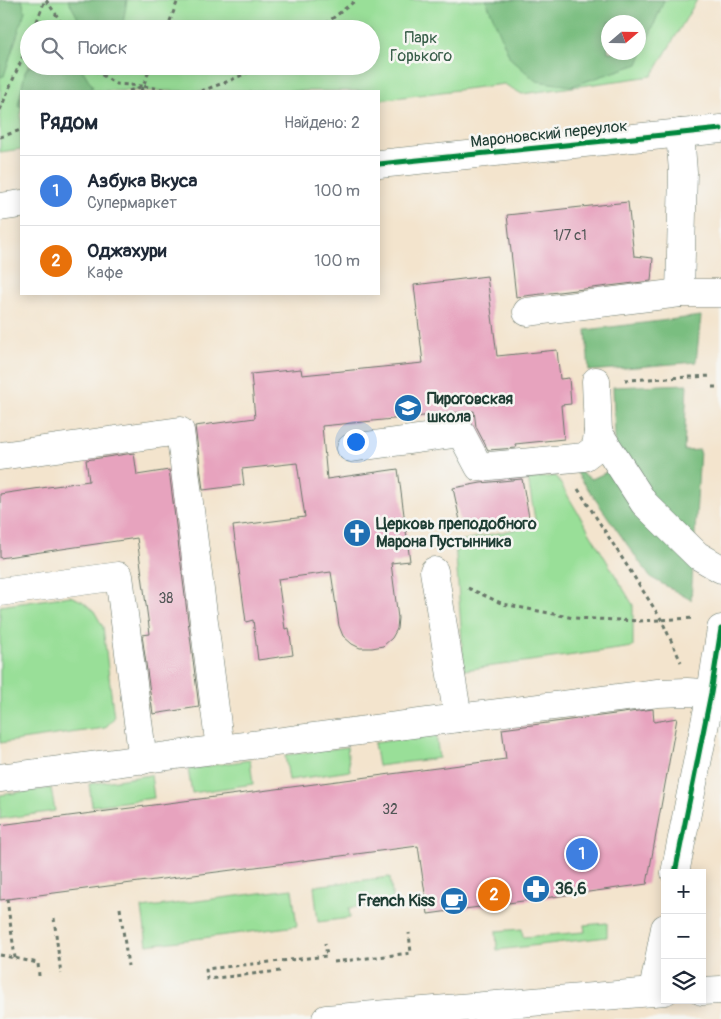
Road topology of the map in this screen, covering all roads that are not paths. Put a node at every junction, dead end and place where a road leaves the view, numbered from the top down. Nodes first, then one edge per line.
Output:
1 (721, 129) edge
2 (680, 133) junction
3 (380, 164) edge
4 (20, 204) edge
5 (0, 207) edge
6 (680, 293) junction
7 (721, 293) edge
8 (527, 312) dead end
9 (596, 381) dead end
10 (598, 432) junction
11 (351, 448) dead end
12 (0, 456) edge
13 (721, 569) edge
14 (434, 571) road end
15 (0, 592) edge
16 (709, 623) edge
17 (716, 694) edge
18 (458, 718) junction
19 (220, 749) junction
20 (143, 760) junction
21 (0, 778) edge
22 (677, 869) edge
23 (662, 959) edge
24 (721, 990) edge
25 (659, 991) edge
26 (706, 991) edge
27 (326, 1019) edge

1 - 2 street, Мароновский переулок
2 - 3 street, Мароновский переулок
2 - 6 street
4 - 5 street
6 - 7 street
6 - 8 street
9 - 10 street
10 - 11 street
10 - 13 street
12 - 19 street
14 - 18 street
15 - 20 street
16 - 17 street
17 - 18 street
17 - 22 street
18 - 19 street
19 - 20 street
20 - 21 street
23 - 25 street
24 - 26 street
25 - 27 street

